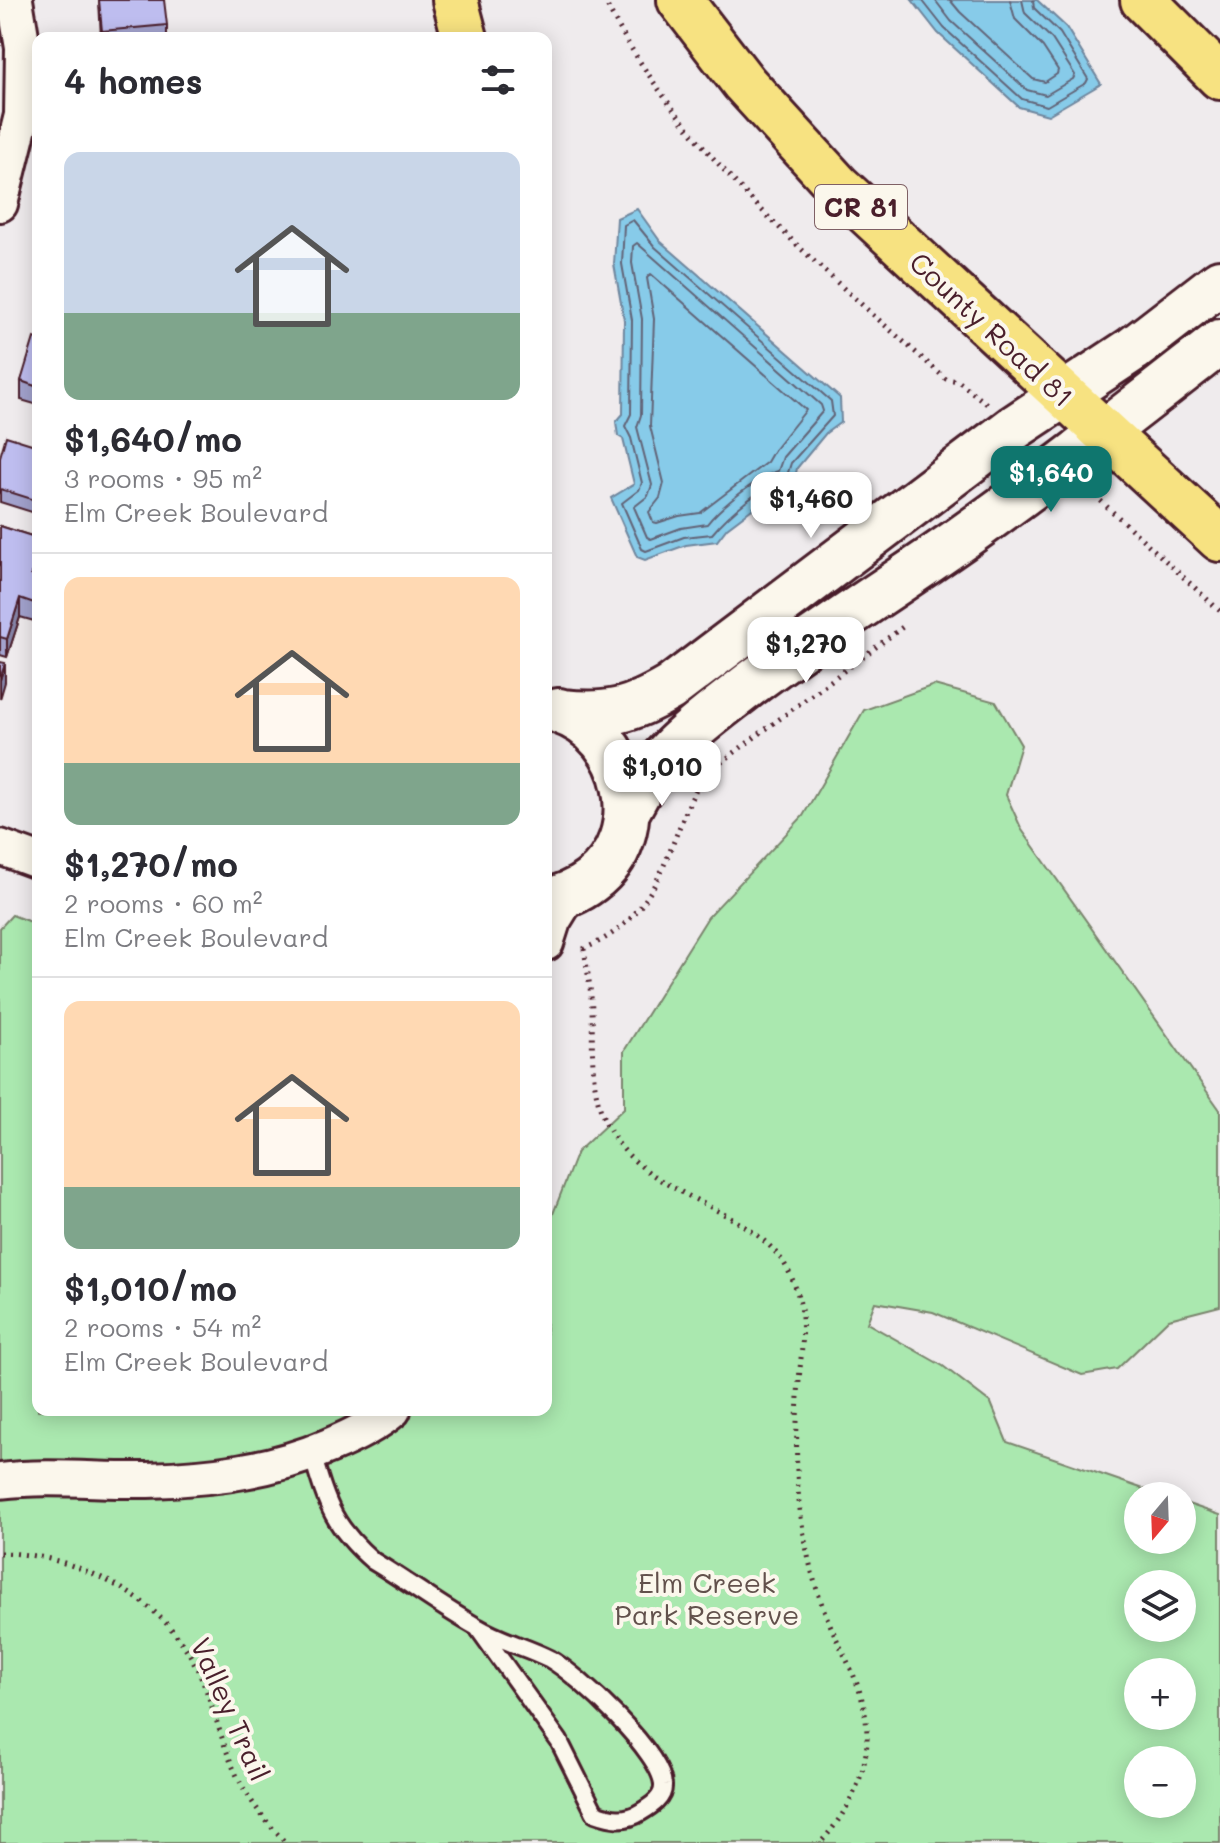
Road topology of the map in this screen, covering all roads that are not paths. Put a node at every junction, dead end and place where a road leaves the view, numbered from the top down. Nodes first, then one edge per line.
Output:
1 (15, 0) edge
2 (455, 0) edge
3 (680, 0) edge
4 (1143, 0) edge
5 (463, 32) edge
6 (1181, 36) junction
7 (1220, 77) edge
8 (1220, 90) edge
9 (0, 204) edge
10 (1220, 282) edge
11 (1220, 342) edge
12 (1062, 394) junction
13 (1104, 433) junction
14 (1220, 539) edge
15 (555, 710) edge
16 (628, 810) junction
17 (0, 847) edge
18 (32, 859) edge
19 (557, 898) edge
20 (552, 924) edge
21 (384, 1416) edge
22 (312, 1454) junction
23 (0, 1481) edge
24 (478, 1628) junction

1 - 9 street
2 - 5 highway
3 - 12 highway, County Road 81 / CR 81
4 - 6 highway
6 - 7 highway
6 - 8 highway
10 - 12 main road
11 - 13 main road
12 - 13 highway, County Road 81 / CR 81
12 - 15 main road
13 - 14 highway, County Road 81 / CR 81
13 - 16 main road
15 - 16 main road
16 - 19 main road
17 - 18 street
19 - 20 street
21 - 22 street
22 - 23 street
22 - 24 lane
24 - 24 lane

